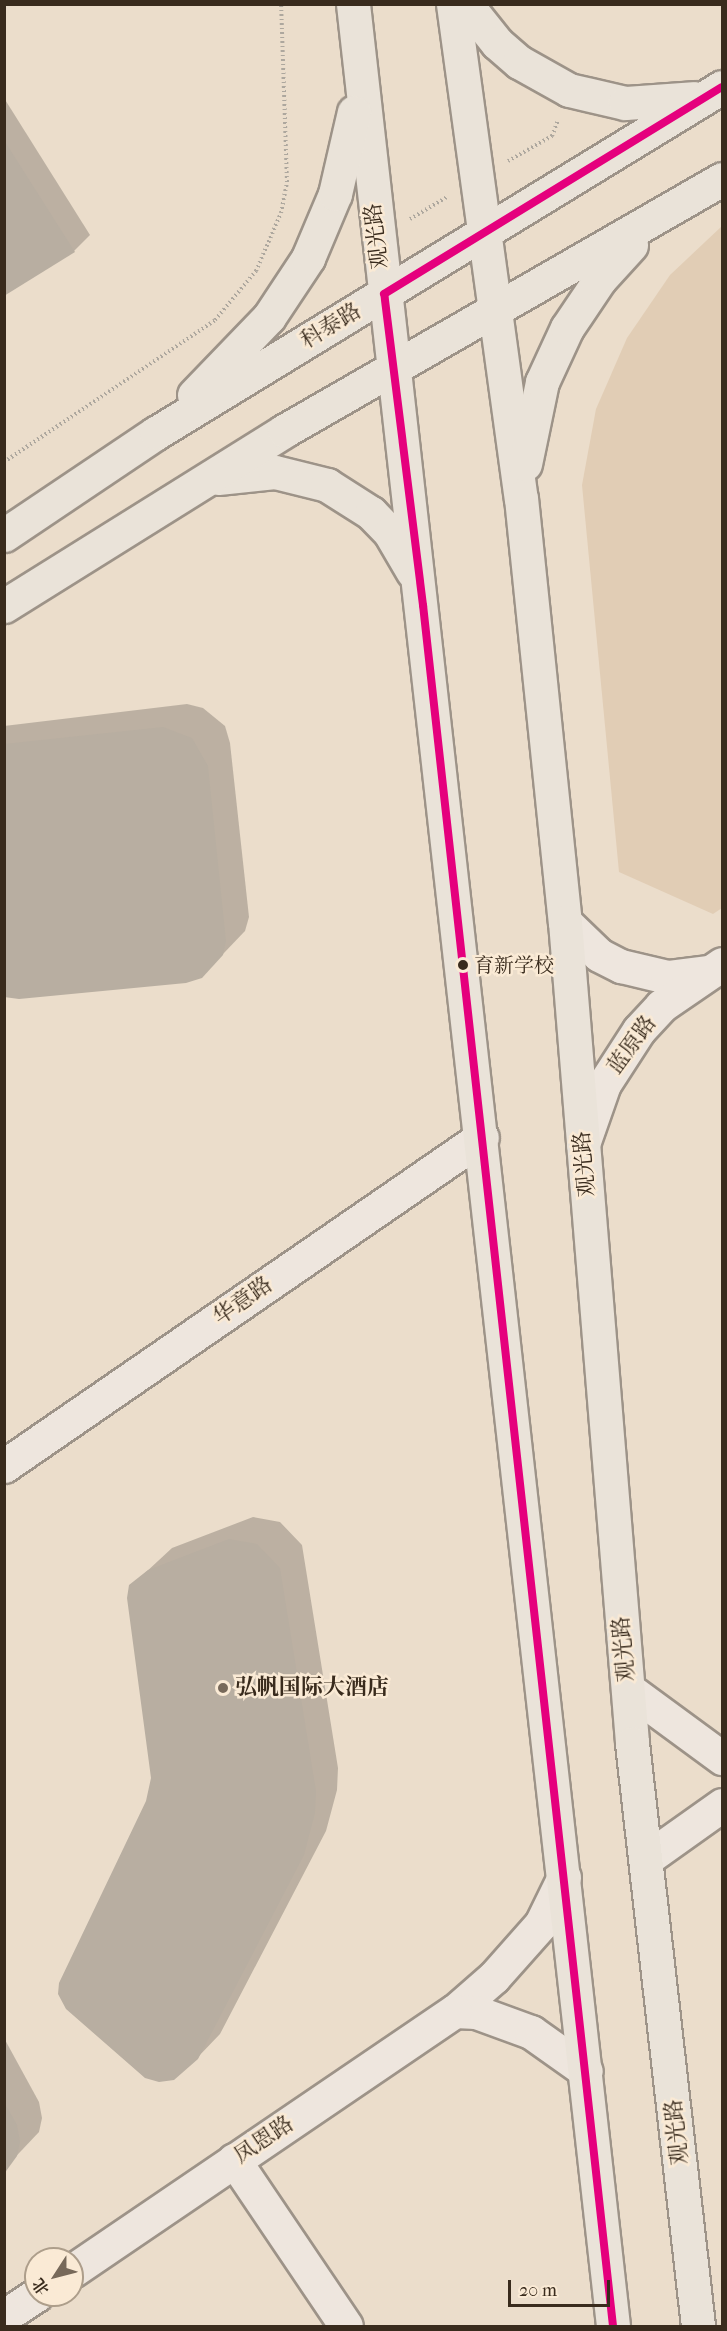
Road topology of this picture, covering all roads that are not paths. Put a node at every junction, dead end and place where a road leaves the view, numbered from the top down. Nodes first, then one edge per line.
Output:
1 (353, 4) edge
2 (453, 4) edge
3 (466, 4) edge
4 (361, 78) junction
5 (716, 90) edge
6 (723, 179) edge
7 (687, 200) junction
8 (484, 232) junction
9 (384, 294) junction
10 (495, 313) junction
11 (394, 370) junction
12 (156, 433) junction
13 (197, 486) junction
14 (522, 498) junction
15 (4, 535) edge
16 (423, 605) junction
17 (4, 606) edge
18 (565, 922) junction
19 (718, 967) edge
20 (482, 1137) junction
21 (583, 1145) junction
22 (4, 1466) edge
23 (628, 1689) junction
24 (723, 1758) edge
25 (723, 1805) edge
26 (646, 1859) junction
27 (564, 1877) junction
28 (455, 2011) junction
29 (586, 2071) junction
30 (234, 2160) junction
31 (84, 2263) edge
32 (24, 2303) edge
33 (4, 2316) edge
34 (346, 2326) edge
35 (613, 2326) edge
36 (698, 2326) edge

1 - 4 main road, 观光路
2 - 8 main road, 观光路
3 - 5 main road
4 - 9 main road, 观光路
4 - 12 main road
5 - 8 main road, 科泰路
6 - 7 main road
7 - 10 main road
7 - 14 main road
8 - 9 main road, 科泰路
8 - 10 main road, 观光路
9 - 11 main road, 观光路
9 - 12 main road, 科泰路
10 - 11 main road
10 - 14 main road, 观光路
11 - 13 main road
11 - 16 main road, 观光路
12 - 15 main road, 科泰路
13 - 16 main road
13 - 17 main road
14 - 18 main road, 观光路
16 - 20 main road, 观光路
18 - 19 street, 蓝原路
18 - 21 main road, 观光路
19 - 21 street, 蓝原路
20 - 22 street, 华意路
20 - 27 main road, 观光路
21 - 23 main road, 观光路
23 - 24 street
23 - 26 main road, 观光路
25 - 26 street
26 - 36 main road, 观光路
27 - 28 street, 凤恩路
27 - 29 main road, 观光路
28 - 29 street
28 - 30 street, 凤恩路
29 - 35 main road, 观光路
30 - 31 street, 凤恩路
30 - 34 street
32 - 33 street

